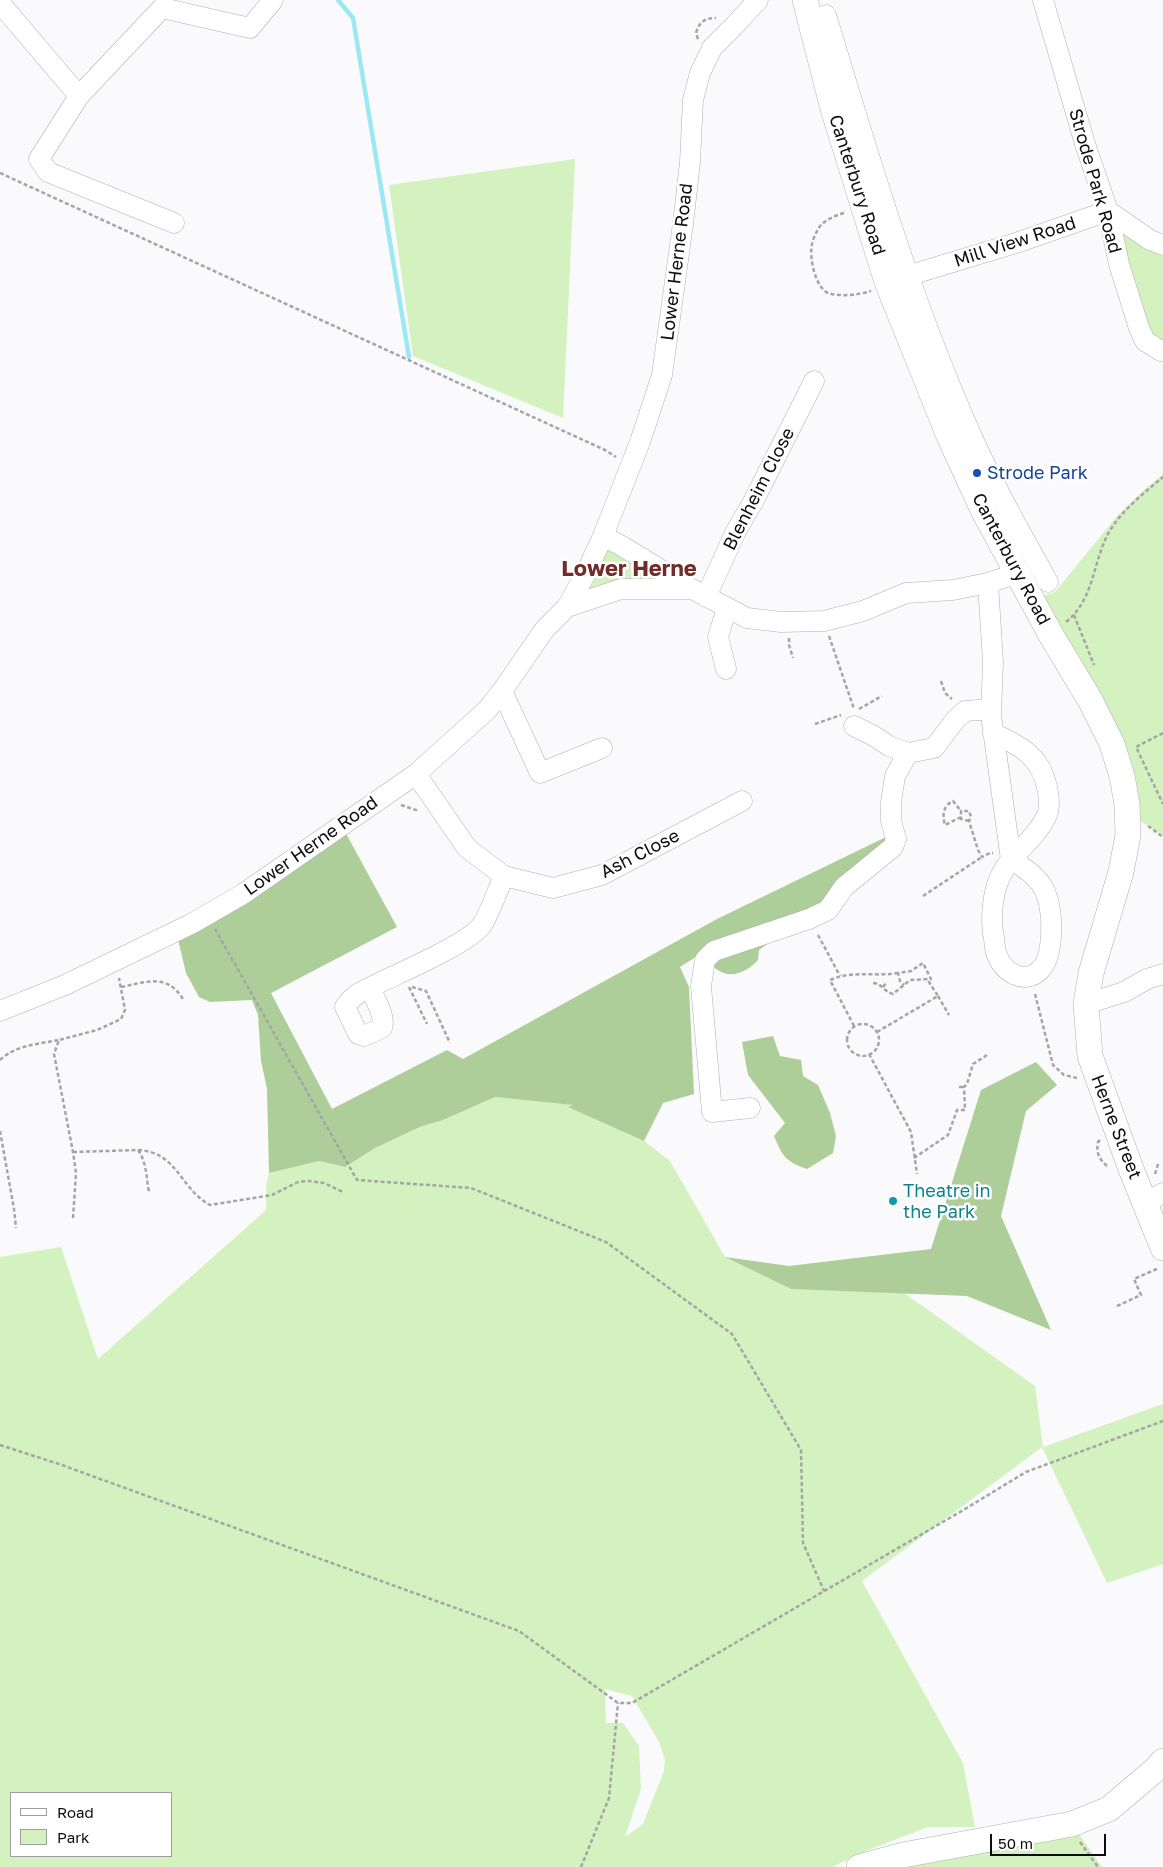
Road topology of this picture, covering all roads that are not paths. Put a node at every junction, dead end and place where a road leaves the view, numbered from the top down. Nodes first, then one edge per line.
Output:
1 (274, 0) edge
2 (758, 0) edge
3 (805, 0) edge
4 (1043, 0) edge
5 (0, 3) edge
6 (826, 15) dead end
7 (79, 96) junction
8 (1108, 210) junction
9 (174, 223) dead end
10 (1163, 245) edge
11 (895, 280) junction
12 (1163, 350) edge
13 (814, 381) dead end
14 (603, 536) junction
15 (1033, 560) junction
16 (1048, 582) dead end
17 (988, 583) junction
18 (699, 593) junction
19 (566, 607) junction
20 (727, 608) junction
21 (726, 669) dead end
22 (502, 691) junction
23 (991, 708) junction
24 (854, 718) road end
25 (993, 733) junction
26 (602, 748) dead end
27 (908, 753) junction
28 (416, 774) junction
29 (742, 801) dead end
30 (1011, 860) junction
31 (504, 876) junction
32 (1163, 974) edge
33 (370, 988) dead end
34 (1086, 1004) junction
35 (0, 1010) edge
36 (750, 1108) dead end
37 (1154, 1198) edge
38 (1163, 1248) edge
39 (1163, 1761) edge
40 (904, 1861) edge
41 (859, 1867) edge

1 - 7 street
2 - 14 street, Lower Herne Road
3 - 11 main road, Canterbury Road
4 - 8 street, Strode Park Road
5 - 7 street
6 - 11 street, Canterbury Road
7 - 9 street
8 - 10 street
8 - 11 street, Mill View Road
8 - 12 street, Strode Park Road
11 - 15 main road, Canterbury Road
13 - 18 street, Blenheim Close
14 - 18 street, Lower Herne Road
14 - 19 street, Lower Herne Road
15 - 16 street, Canterbury Road
15 - 17 street, Lower Herne Road
15 - 34 main road, Canterbury Road
17 - 20 street, Lower Herne Road
17 - 23 street
18 - 19 street, Lower Herne Road
18 - 20 street, Lower Herne Road
19 - 22 street, Lower Herne Road
20 - 21 street
22 - 26 street
22 - 28 street, Lower Herne Road
23 - 25 street
23 - 27 street
24 - 27 street
25 - 30 street
25 - 30 street
27 - 36 street
28 - 31 street, Ash Close
28 - 35 street, Lower Herne Road
29 - 31 street, Ash Close
30 - 30 street
31 - 33 street
32 - 34 street
34 - 37 main road, Herne Street
37 - 38 main road, Herne Street
39 - 40 main road
40 - 41 main road

